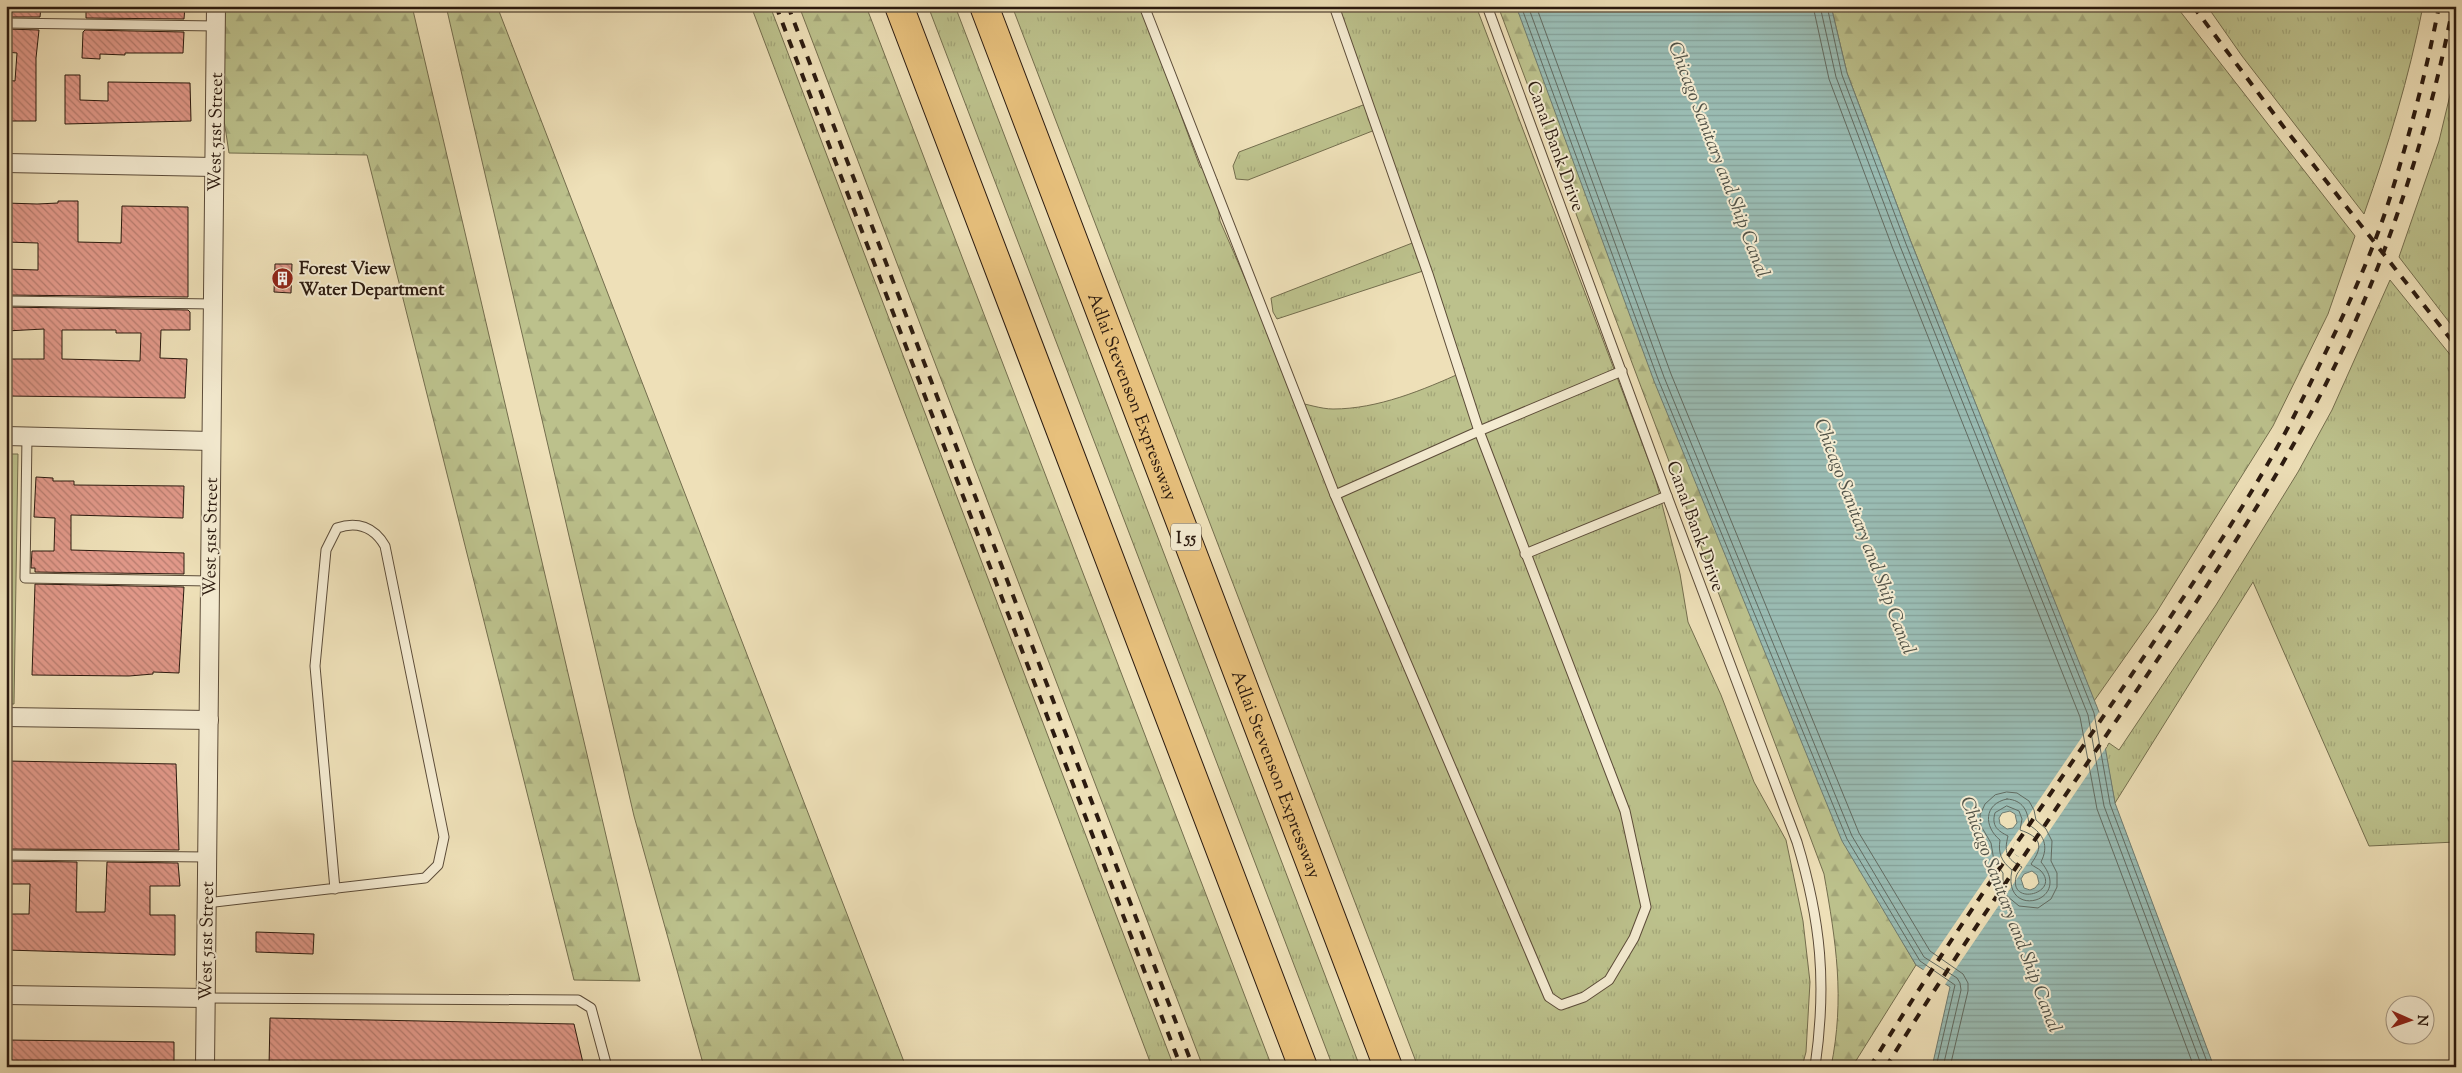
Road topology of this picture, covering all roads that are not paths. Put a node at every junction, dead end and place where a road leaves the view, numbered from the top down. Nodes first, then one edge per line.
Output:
1 (216, 6) edge
2 (899, 6) edge
3 (984, 6) edge
4 (1144, 6) edge
5 (1334, 6) edge
6 (1487, 6) edge
7 (6, 23) edge
8 (216, 26) junction
9 (6, 163) edge
10 (214, 167) junction
11 (6, 301) edge
12 (213, 304) junction
13 (1622, 371) junction
14 (1479, 431) junction
15 (6, 436) edge
16 (27, 436) junction
17 (212, 441) junction
18 (1335, 495) junction
19 (1667, 496) junction
20 (1525, 554) junction
21 (210, 581) junction
22 (6, 717) edge
23 (209, 720) junction
24 (6, 855) edge
25 (207, 857) junction
26 (335, 889) junction
27 (206, 903) junction
28 (6, 995) edge
29 (205, 998) junction
30 (205, 1067) edge
31 (607, 1067) edge
32 (1303, 1067) edge
33 (1388, 1067) edge
34 (1815, 1067) edge

1 - 8 street, West 51st Street
2 - 32 highway
3 - 33 highway, Adlai Stevenson Expressway / I 55
4 - 18 lane
5 - 14 lane
6 - 13 lane, Canal Bank Drive
7 - 8 lane
8 - 10 street, West 51st Street
9 - 10 street
10 - 12 street, West 51st Street
11 - 12 lane
12 - 17 street, West 51st Street
13 - 14 lane
13 - 19 lane, Canal Bank Drive
14 - 18 lane
14 - 20 lane
15 - 16 street
16 - 17 street
16 - 21 lane
17 - 21 street, West 51st Street
18 - 20 lane
19 - 20 lane
19 - 34 lane, Canal Bank Drive
21 - 23 street, West 51st Street
22 - 23 street
23 - 25 street, West 51st Street
24 - 25 lane
25 - 27 street, West 51st Street
26 - 26 lane
26 - 27 lane
27 - 29 street, West 51st Street
28 - 29 street
29 - 30 street, West 51st Street
29 - 31 lane

